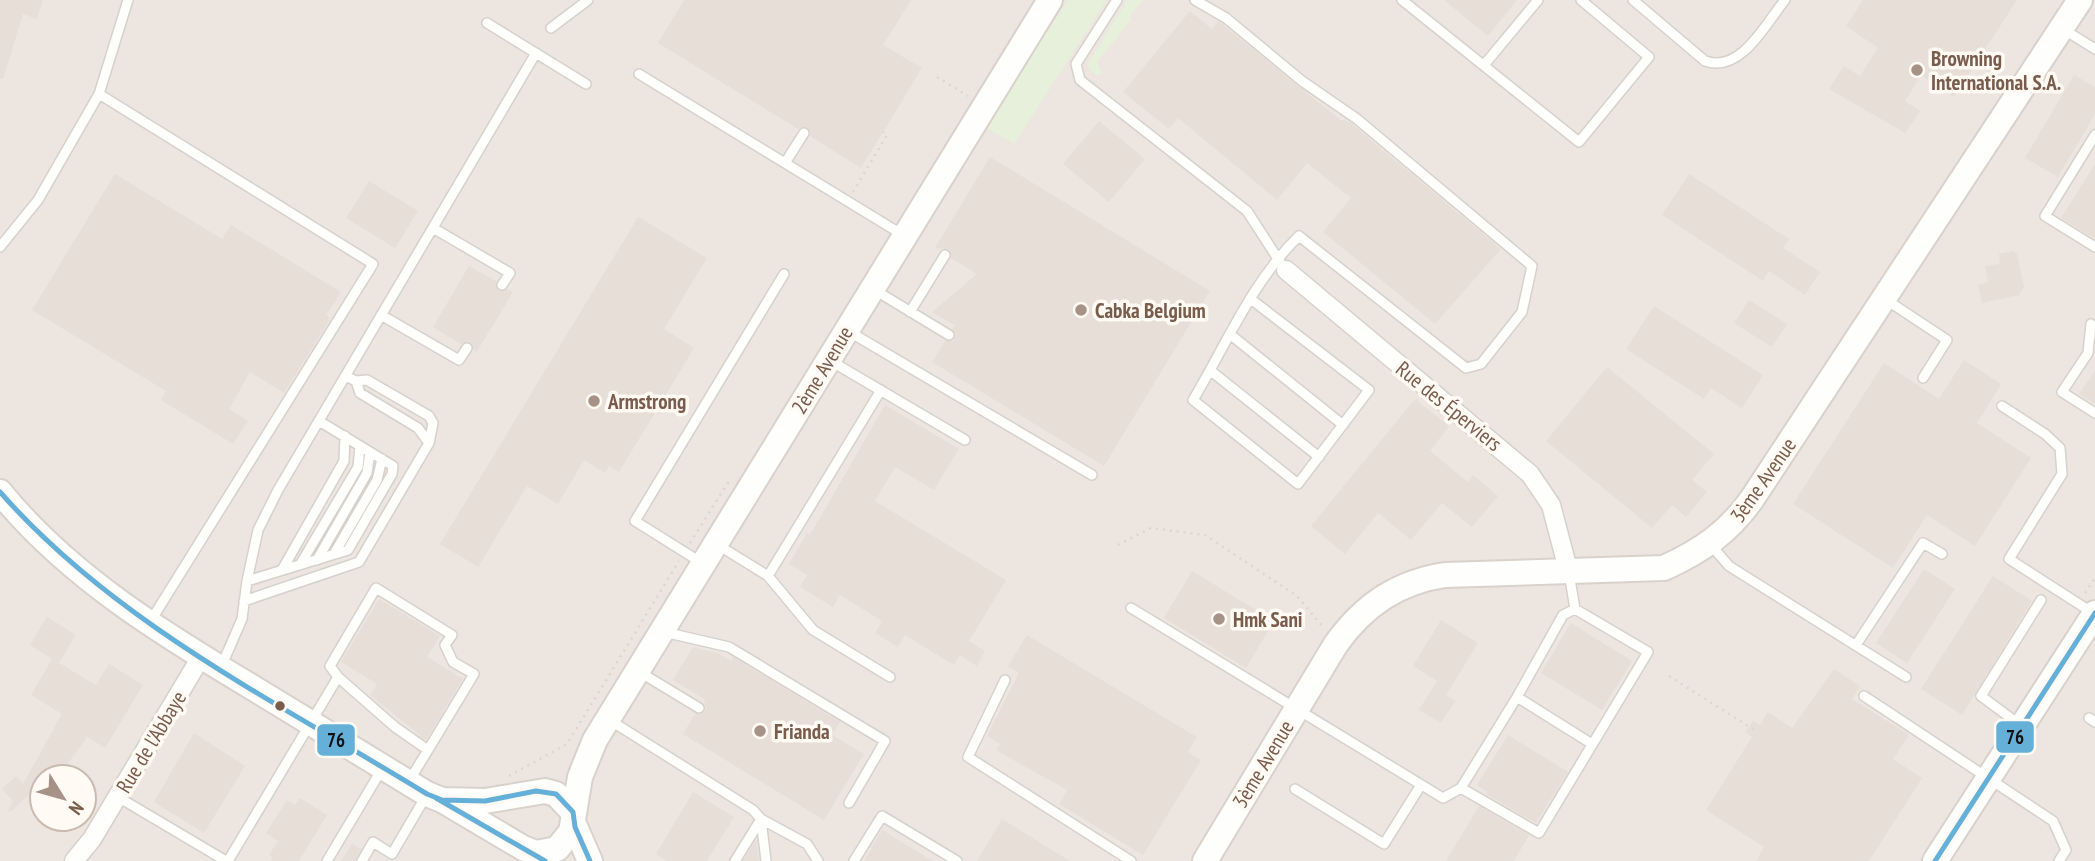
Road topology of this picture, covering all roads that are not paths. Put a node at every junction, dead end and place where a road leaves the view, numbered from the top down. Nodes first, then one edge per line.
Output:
1 (128, 0) edge
2 (588, 0) edge
3 (1050, 0) edge
4 (1117, 0) edge
5 (1195, 0) edge
6 (1402, 0) edge
7 (1538, 0) edge
8 (1580, 0) edge
9 (1633, 0) edge
10 (1785, 0) edge
11 (2080, 0) edge
12 (487, 23) dead end
13 (551, 28) dead end
14 (2061, 28) junction
15 (2095, 49) edge
16 (536, 53) junction
17 (1484, 65) junction
18 (639, 74) dead end
19 (586, 84) dead end
20 (99, 94) junction
21 (804, 133) dead end
22 (2095, 135) edge
23 (785, 163) junction
24 (433, 228) junction
25 (903, 235) junction
26 (0, 247) edge
27 (2095, 247) edge
28 (945, 255) dead end
29 (1281, 263) junction
30 (784, 274) dead end
31 (502, 285) dead end
32 (871, 288) junction
33 (1884, 298) junction
34 (1252, 300) junction
35 (910, 312) junction
36 (381, 315) junction
37 (2091, 324) dead end
38 (846, 330) junction
39 (949, 335) dead end
40 (1231, 335) junction
41 (467, 348) dead end
42 (828, 359) junction
43 (1210, 370) junction
44 (345, 376) junction
45 (1923, 378) dead end
46 (356, 382) junction
47 (881, 390) junction
48 (2002, 406) dead end
49 (2095, 413) edge
50 (319, 421) junction
51 (1343, 425) junction
52 (345, 436) junction
53 (965, 440) dead end
54 (429, 443) junction
55 (360, 446) junction
56 (370, 452) junction
57 (1319, 457) junction
58 (1092, 475) dead end
59 (0, 492) edge
60 (1710, 544) junction
61 (701, 553) junction
62 (1941, 554) dead end
63 (317, 560) junction
64 (300, 565) junction
65 (282, 570) junction
66 (1569, 573) junction
67 (768, 576) junction
68 (247, 581) junction
69 (2042, 600) dead end
70 (244, 601) junction
71 (1131, 608) dead end
72 (1575, 609) junction
73 (2095, 613) edge
74 (149, 623) junction
75 (662, 632) junction
76 (1856, 645) junction
77 (211, 663) junction
78 (638, 671) junction
79 (338, 677) junction
80 (890, 677) dead end
81 (1906, 677) dead end
82 (1005, 680) dead end
83 (1864, 696) dead end
84 (1517, 697) junction
85 (699, 708) dead end
86 (1296, 710) junction
87 (609, 719) junction
88 (311, 724) junction
89 (2021, 726) junction
90 (595, 740) junction
91 (1592, 744) junction
92 (428, 750) junction
93 (383, 767) junction
94 (1989, 778) junction
95 (1421, 785) junction
96 (1461, 788) junction
97 (1295, 789) dead end
98 (426, 793) junction
99 (534, 793) junction
100 (118, 797) junction
101 (849, 803) dead end
102 (573, 817) junction
103 (761, 818) junction
104 (532, 854) edge
105 (739, 860) edge
106 (74, 861) edge
107 (227, 861) edge
108 (327, 861) edge
109 (362, 861) edge
110 (590, 861) edge
111 (765, 861) edge
112 (818, 861) edge
113 (853, 861) edge
114 (957, 861) edge
115 (1131, 861) edge
116 (1205, 861) edge
117 (1935, 861) edge
118 (2059, 861) edge

1 - 20 lane
2 - 13 lane
3 - 25 street, 2ème Avenue
4 - 29 lane
5 - 29 lane
6 - 17 lane
7 - 17 lane
8 - 17 lane
9 - 10 lane
11 - 14 street, 3ème Avenue
12 - 16 lane
14 - 15 lane
14 - 33 street, 3ème Avenue
16 - 19 lane
16 - 24 lane
18 - 23 lane
20 - 26 lane
20 - 74 lane
21 - 23 lane
22 - 27 lane
23 - 25 lane
24 - 31 lane
24 - 36 lane
25 - 32 street, 2ème Avenue
28 - 35 lane
29 - 34 lane
29 - 66 street, Rue des Éperviers
30 - 61 lane
32 - 35 lane
32 - 38 street, 2ème Avenue
33 - 45 lane
33 - 60 street, 3ème Avenue
34 - 40 lane
34 - 51 lane
35 - 39 lane
36 - 41 lane
36 - 44 lane
37 - 49 lane
38 - 42 street, 2ème Avenue
38 - 58 lane
40 - 43 lane
40 - 51 lane
42 - 47 lane
42 - 61 street, 2ème Avenue
43 - 57 lane
43 - 57 lane
44 - 46 lane
44 - 50 lane
46 - 54 lane
46 - 54 lane
47 - 53 lane
47 - 67 lane
48 - 73 lane
50 - 52 lane
50 - 68 lane
51 - 57 lane
52 - 55 lane
52 - 65 lane
54 - 70 lane
55 - 56 lane
55 - 64 lane
56 - 63 lane
56 - 63 lane
59 - 74 street
60 - 66 street, 3ème Avenue
60 - 76 lane
61 - 67 lane
61 - 75 street, 2ème Avenue
62 - 76 lane
63 - 64 lane
64 - 65 lane
65 - 68 lane
66 - 72 lane
66 - 86 street, 3ème Avenue
67 - 80 lane
68 - 70 lane
69 - 89 lane
70 - 77 lane
71 - 86 lane
72 - 84 lane
72 - 91 lane
73 - 89 street
74 - 77 street
75 - 78 street, 2ème Avenue
75 - 101 lane
76 - 81 lane
77 - 88 street
77 - 100 street, Rue de l'Abbaye
78 - 85 lane
78 - 87 street, 2ème Avenue
79 - 88 lane
79 - 92 lane
79 - 92 lane
82 - 115 lane
83 - 94 lane
84 - 91 lane
84 - 96 lane
86 - 95 lane
86 - 116 street, 3ème Avenue
87 - 90 street, 2ème Avenue
87 - 103 lane
88 - 93 street
88 - 107 lane
89 - 94 street
90 - 99 street, 2ème Avenue
90 - 102 street, 2ème Avenue
91 - 96 lane
92 - 98 lane
93 - 98 street
93 - 108 lane
94 - 117 street
94 - 118 lane
95 - 96 lane
95 - 97 lane
98 - 99 street
98 - 104 street
98 - 109 lane
99 - 102 street
99 - 104 street
100 - 106 street, Rue de l'Abbaye
100 - 107 lane
102 - 104 street
102 - 110 street
103 - 105 lane
103 - 111 lane
103 - 112 lane
113 - 114 lane

